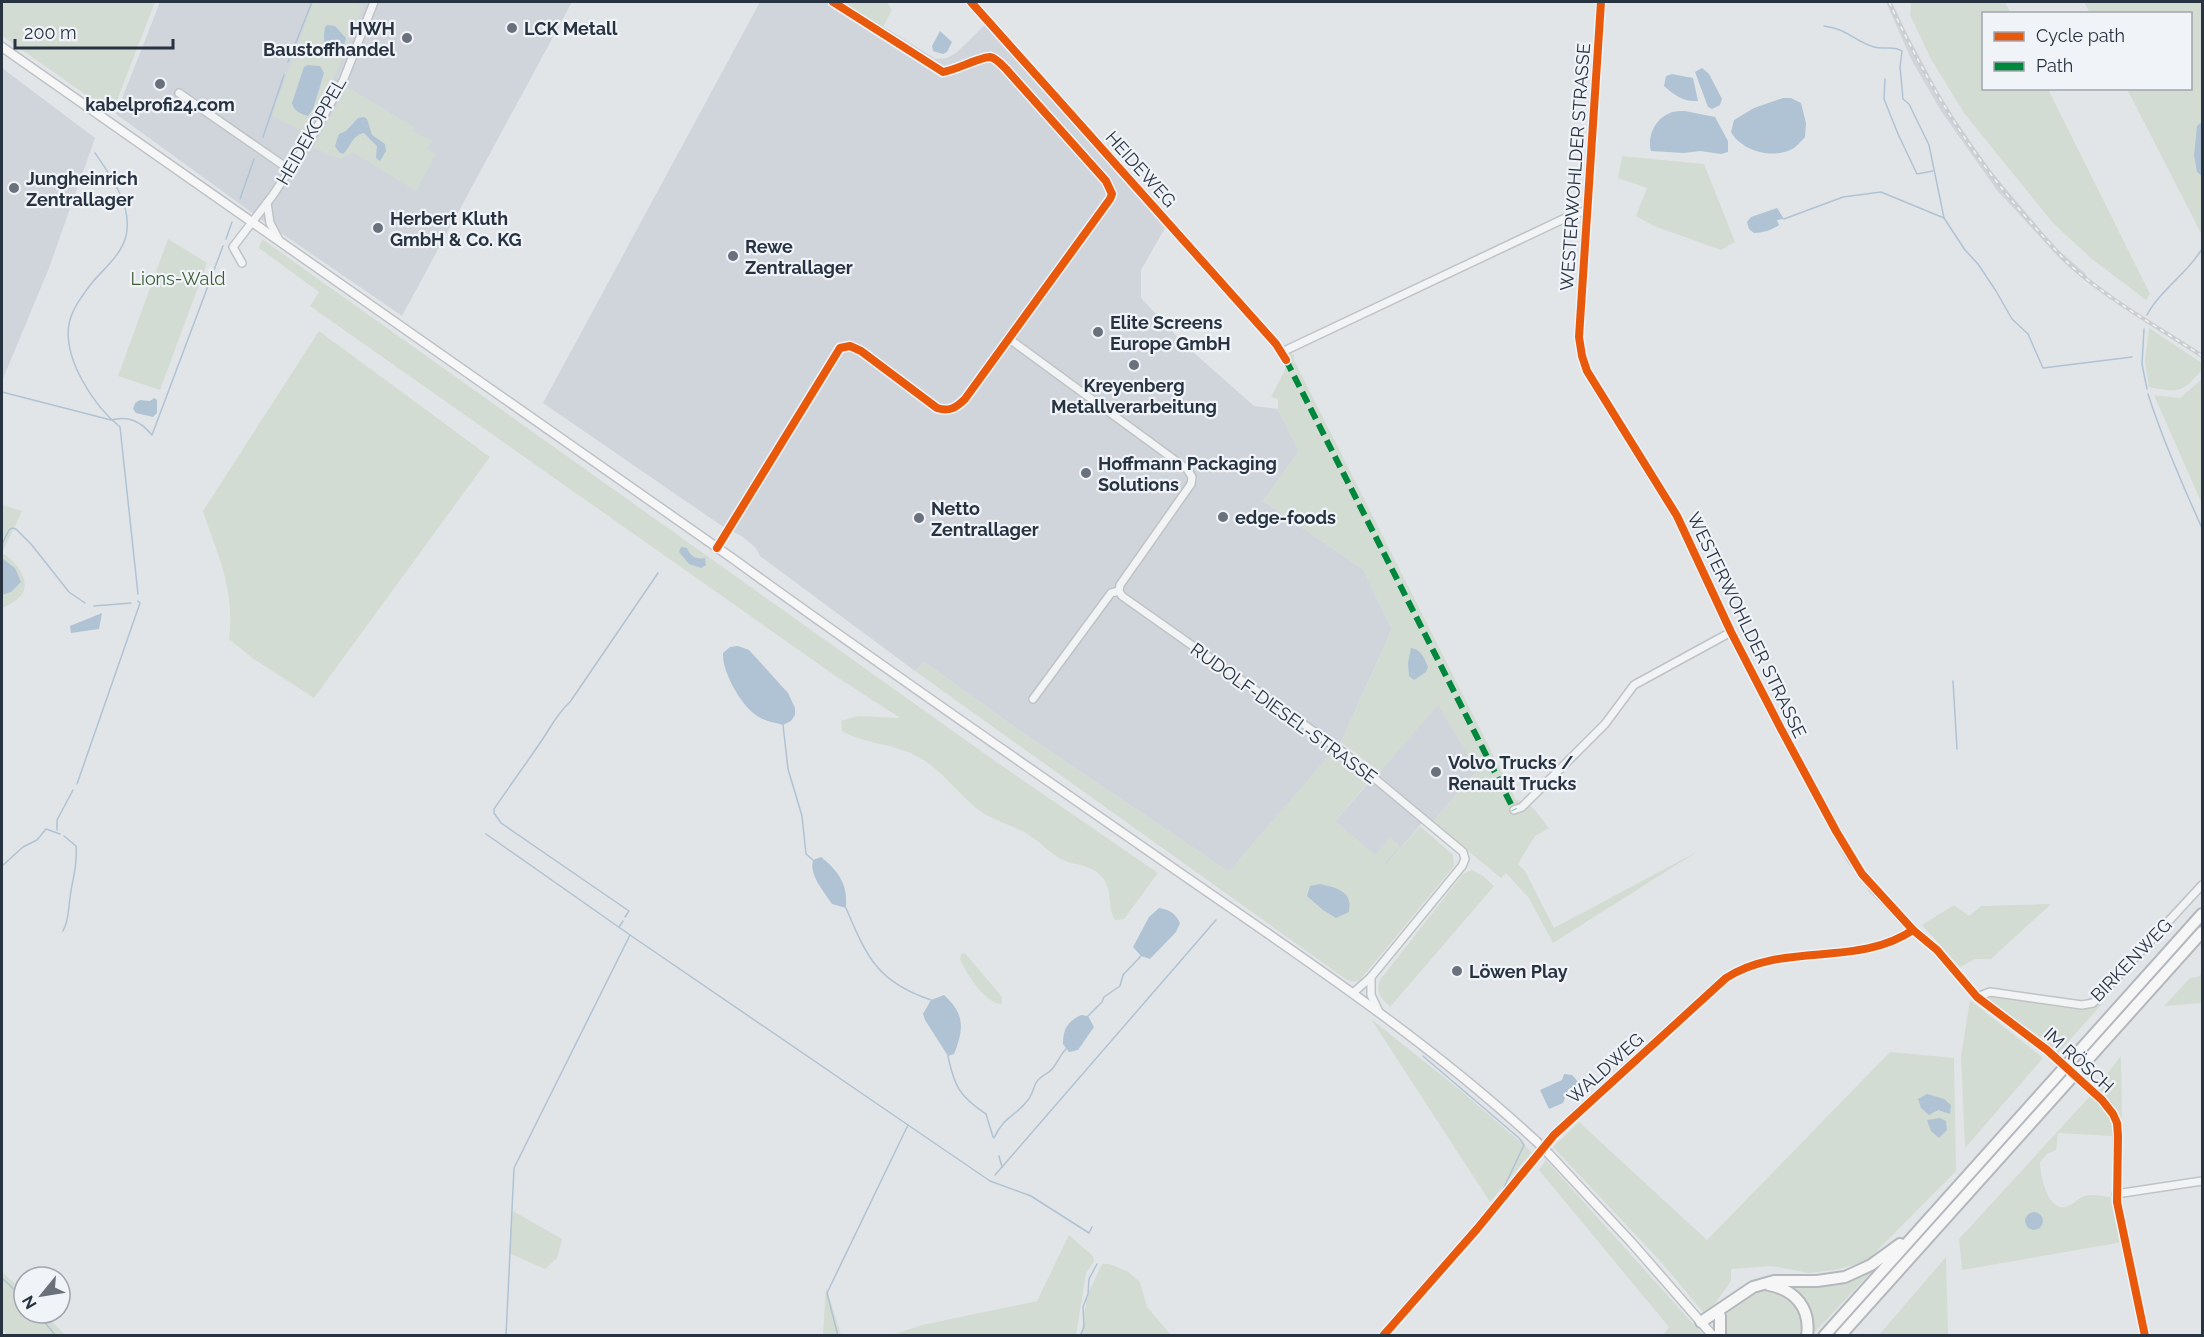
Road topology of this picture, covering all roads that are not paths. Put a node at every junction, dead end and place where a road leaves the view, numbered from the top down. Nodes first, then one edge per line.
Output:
1 (374, 2) edge
2 (833, 2) edge
3 (971, 2) edge
4 (1601, 2) edge
5 (2, 47) edge
6 (178, 93) dead end
7 (290, 170) junction
8 (267, 203) junction
9 (1587, 212) junction
10 (252, 223) junction
11 (279, 241) junction
12 (242, 263) dead end
13 (1008, 338) junction
14 (717, 548) junction
15 (1119, 591) junction
16 (1731, 632) junction
17 (1033, 699) dead end
18 (1514, 810) dead end
19 (2202, 885) edge
20 (2202, 914) edge
21 (1913, 930) junction
22 (2202, 932) edge
23 (1371, 977) junction
24 (1960, 979) joint
25 (1356, 995) junction
26 (1977, 997) junction
27 (1380, 1013) junction
28 (2202, 1181) edge
29 (2116, 1194) junction
30 (1926, 1223) junction
31 (1763, 1284) junction
32 (1728, 1304) junction
33 (1720, 1316) junction
34 (1701, 1322) junction
35 (1383, 1335) edge
36 (1713, 1335) edge
37 (1720, 1335) edge
38 (1807, 1335) edge
39 (1824, 1335) edge
40 (1840, 1335) edge
41 (2145, 1335) edge

1 - 7 street, HEIDEKOPPEL
2 - 13 street
3 - 9 street, HEIDEWEG
4 - 9 street, WESTERWOHLDER STRASSE
5 - 10 main road
6 - 7 street
7 - 8 street, HEIDEKOPPEL
8 - 10 street, HEIDEKOPPEL
8 - 11 street
9 - 16 street, WESTERWOHLDER STRASSE
10 - 11 main road
10 - 12 street, HEIDEKOPPEL
11 - 14 main road
13 - 14 street
13 - 15 street
14 - 25 main road
15 - 17 street
15 - 23 street, RUDOLF-DIESEL-STRASSE
16 - 18 street
16 - 21 street, WESTERWOHLDER STRASSE
19 - 26 street, BIRKENWEG
20 - 30 highway
21 - 24 street, WESTERWOHLDER STRASSE
21 - 35 street, WALDWEG
22 - 40 highway
23 - 25 street, RUDOLF-DIESEL-STRASSE
23 - 27 street
24 - 26 street, IM RÖSCH
25 - 27 main road
26 - 29 street, IM RÖSCH, bridge
27 - 34 main road, bridge
28 - 29 street
29 - 41 street, IM RÖSCH
30 - 31 highway
30 - 39 highway
31 - 32 highway
31 - 38 highway
32 - 33 highway
32 - 34 highway
33 - 34 highway
33 - 37 highway
34 - 36 main road

